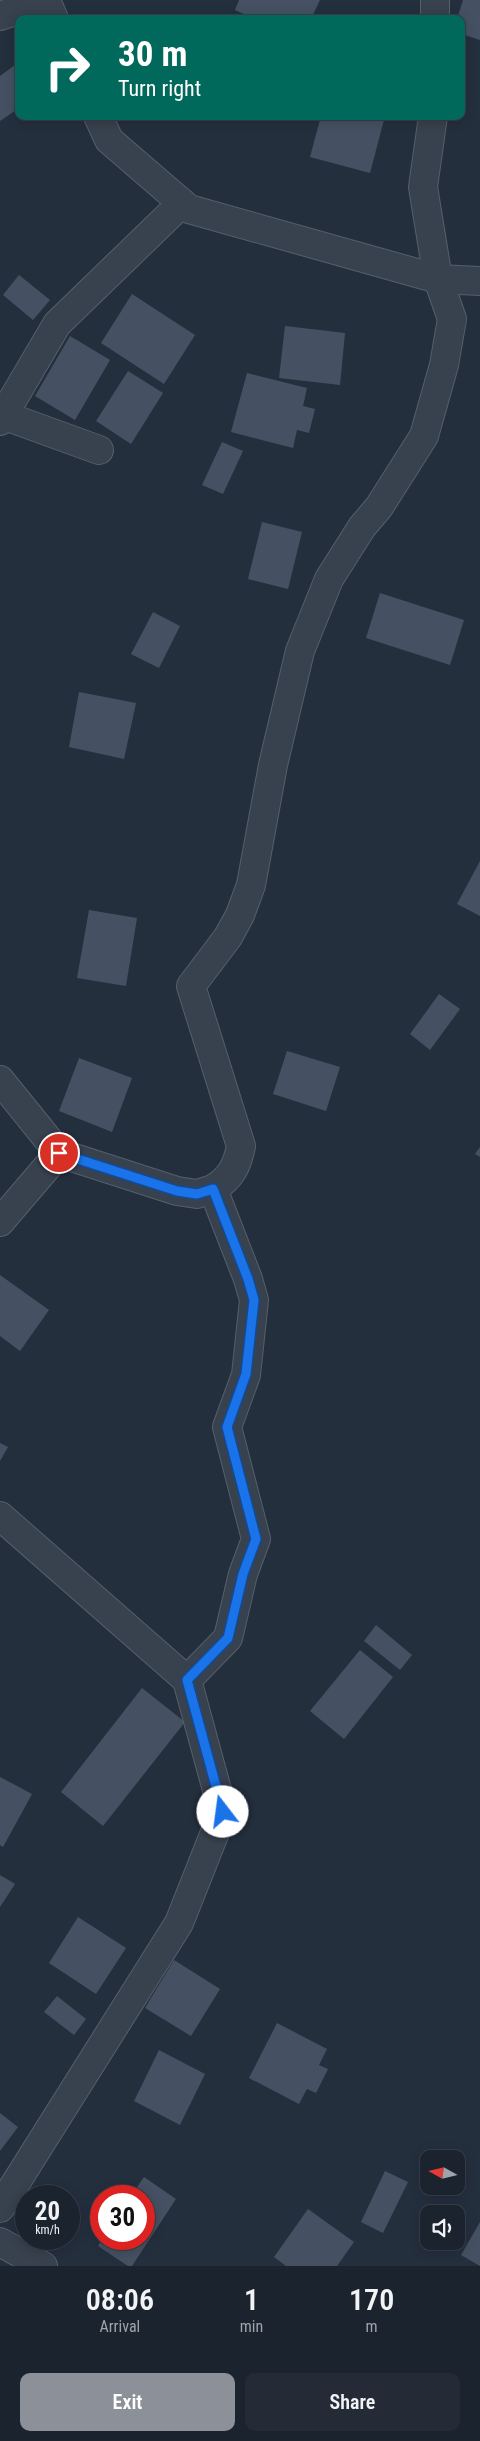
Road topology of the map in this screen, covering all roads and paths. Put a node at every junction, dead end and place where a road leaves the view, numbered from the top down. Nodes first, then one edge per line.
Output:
1 (435, 0) edge
2 (52, 15) edge
3 (435, 15) edge
4 (0, 16) edge
5 (100, 120) edge
6 (432, 120) edge
7 (182, 203) junction
8 (438, 278) junction
9 (480, 280) edge
10 (1, 417) edge
11 (99, 450) dead end
12 (0, 1080) edge
13 (59, 1153) junction
14 (213, 1189) junction
15 (0, 1222) edge
16 (0, 1516) edge
17 (187, 1680) junction
18 (0, 2208) edge
19 (0, 2242) edge
20 (43, 2266) edge

1 - 3 street
2 - 4 street
5 - 7 street
6 - 8 street
7 - 8 street
7 - 10 street
8 - 9 street
8 - 14 street
10 - 11 street
12 - 13 street
13 - 14 street
13 - 15 street
14 - 17 street
16 - 17 street
17 - 18 street
19 - 20 street

